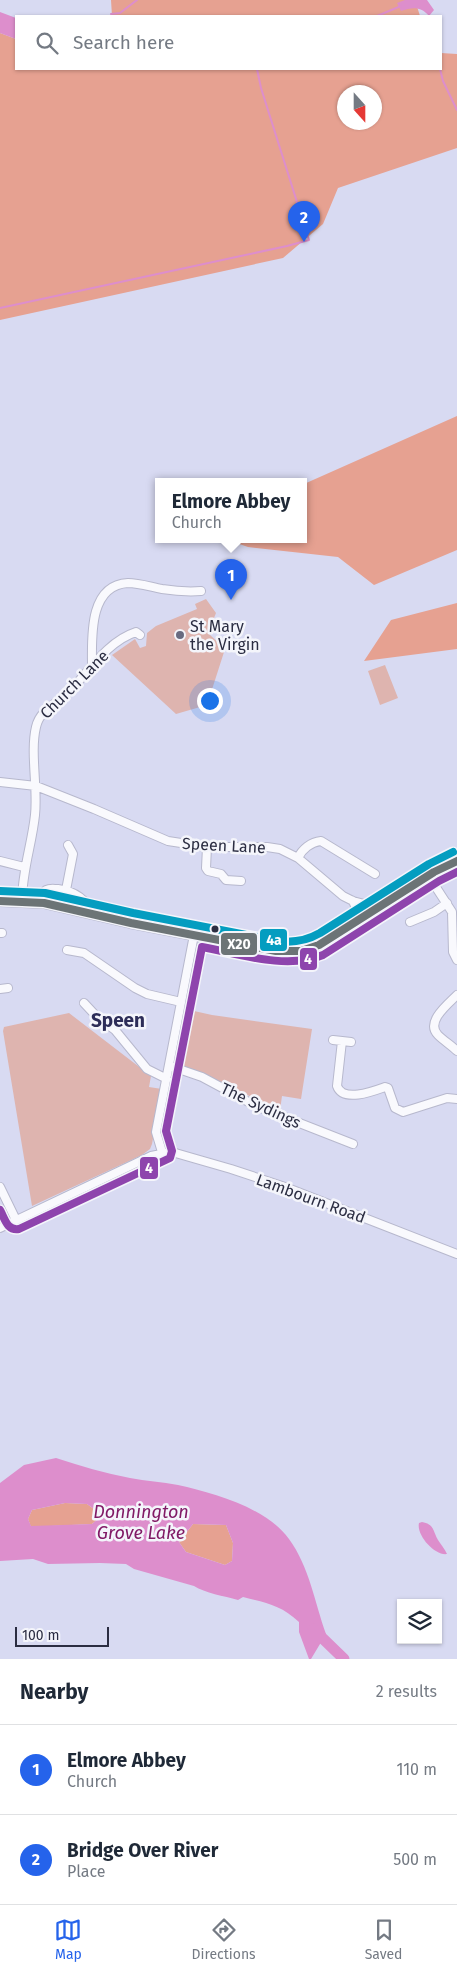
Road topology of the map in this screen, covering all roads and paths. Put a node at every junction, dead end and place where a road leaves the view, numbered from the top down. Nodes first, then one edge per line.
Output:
1 (201, 591) dead end
2 (140, 635) dead end
3 (92, 666) junction
4 (0, 782) edge
5 (36, 786) junction
6 (68, 845) dead end
7 (207, 848) junction
8 (298, 858) junction
9 (0, 861) edge
10 (457, 862) edge
11 (24, 867) junction
12 (374, 874) dead end
13 (428, 875) junction
14 (241, 881) dead end
15 (66, 890) junction
16 (0, 901) edge
17 (22, 901) junction
18 (353, 901) junction
19 (35, 902) junction
20 (448, 904) junction
21 (379, 908) junction
22 (92, 914) junction
23 (361, 920) junction
24 (410, 922) dead end
25 (194, 935) junction
26 (68, 950) dead end
27 (457, 960) edge
28 (457, 995) edge
29 (181, 1002) junction
30 (84, 1003) dead end
31 (333, 1040) dead end
32 (342, 1041) junction
33 (351, 1042) dead end
34 (457, 1051) edge
35 (170, 1066) junction
36 (167, 1079) junction
37 (457, 1099) edge
38 (352, 1144) dead end
39 (162, 1152) junction
40 (0, 1187) edge
41 (16, 1220) junction
42 (0, 1228) edge
43 (457, 1254) edge

1 - 3 street
2 - 3 street, Church Lane
3 - 5 street, Church Lane
4 - 5 street, Speen Lane
5 - 7 street, Speen Lane
5 - 11 street, Church Lane
6 - 15 street
7 - 8 street, Speen Lane
7 - 14 street
8 - 12 street
8 - 18 street, Speen Lane
9 - 11 street
10 - 13 main road
11 - 17 street, Church Lane
13 - 20 street
13 - 21 main road
15 - 19 street
15 - 22 street
16 - 17 main road
17 - 19 main road
18 - 21 street, Speen Lane
18 - 23 street
19 - 22 main road
20 - 24 street
20 - 27 street
21 - 23 main road
22 - 25 main road
23 - 25 main road
25 - 29 street
26 - 29 street
28 - 34 street
29 - 35 street
30 - 36 street
31 - 32 street
32 - 33 street
32 - 37 street
35 - 36 street
35 - 38 street, The Sydings
36 - 39 street
39 - 41 street
39 - 43 street, Lambourn Road
40 - 41 street
41 - 42 street

